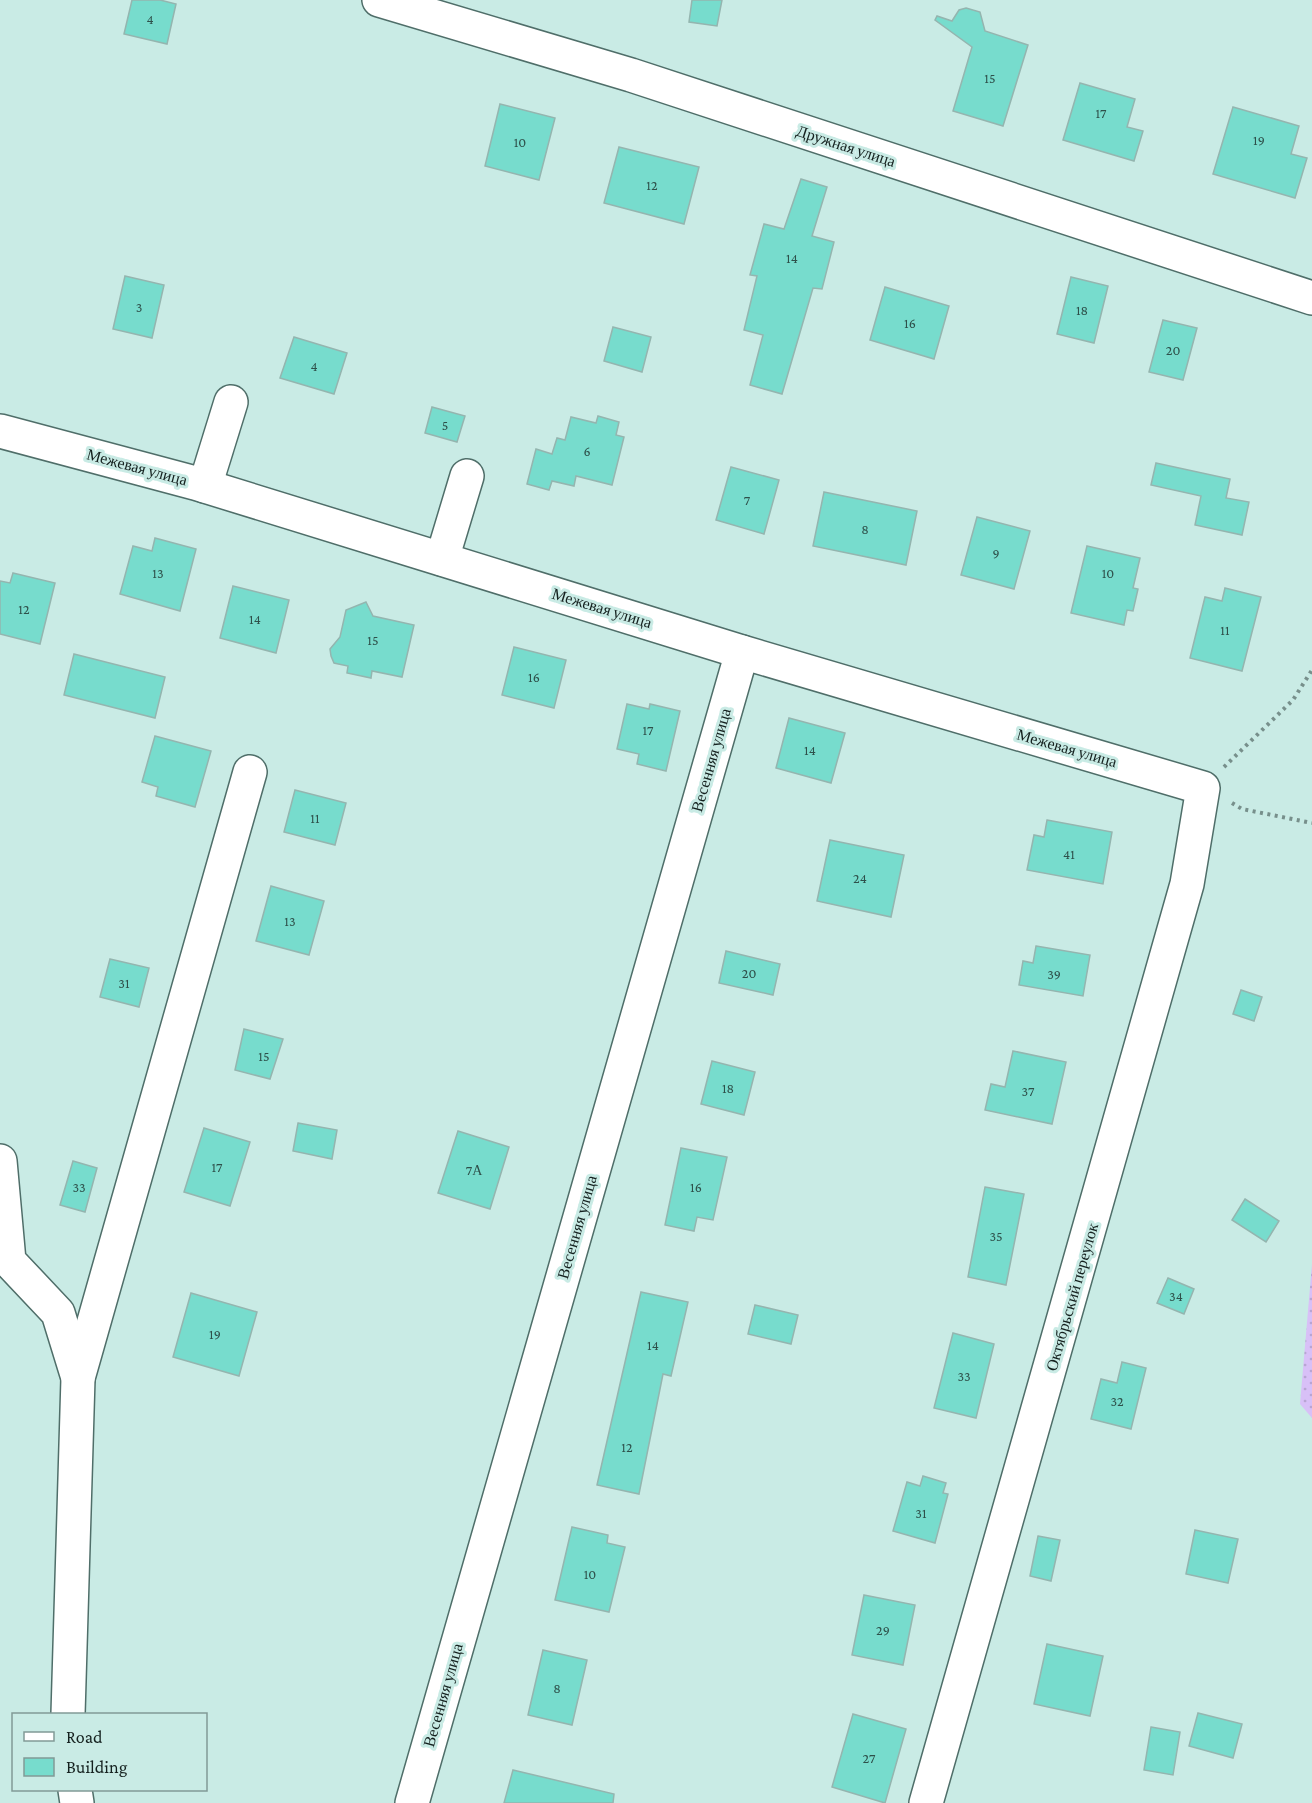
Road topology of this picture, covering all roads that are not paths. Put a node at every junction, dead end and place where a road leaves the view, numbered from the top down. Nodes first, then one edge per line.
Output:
1 (379, 0) edge
2 (1312, 298) edge
3 (231, 402) dead end
4 (0, 431) edge
5 (468, 476) dead end
6 (206, 486) junction
7 (442, 559) junction
8 (742, 652) junction
9 (250, 772) dead end
10 (1203, 788) joint
11 (0, 1161) edge
12 (78, 1378) junction
13 (68, 1713) edge
14 (412, 1803) edge
15 (926, 1803) edge

1 - 2 street, Дружная улица
3 - 6 street
4 - 6 street, Межевая улица
5 - 7 street
6 - 7 street, Межевая улица
7 - 8 street, Межевая улица
8 - 10 street, Межевая улица
8 - 14 street, Весенняя улица
9 - 12 street
10 - 15 street, Октябрьский переулок
11 - 12 street
12 - 13 street

